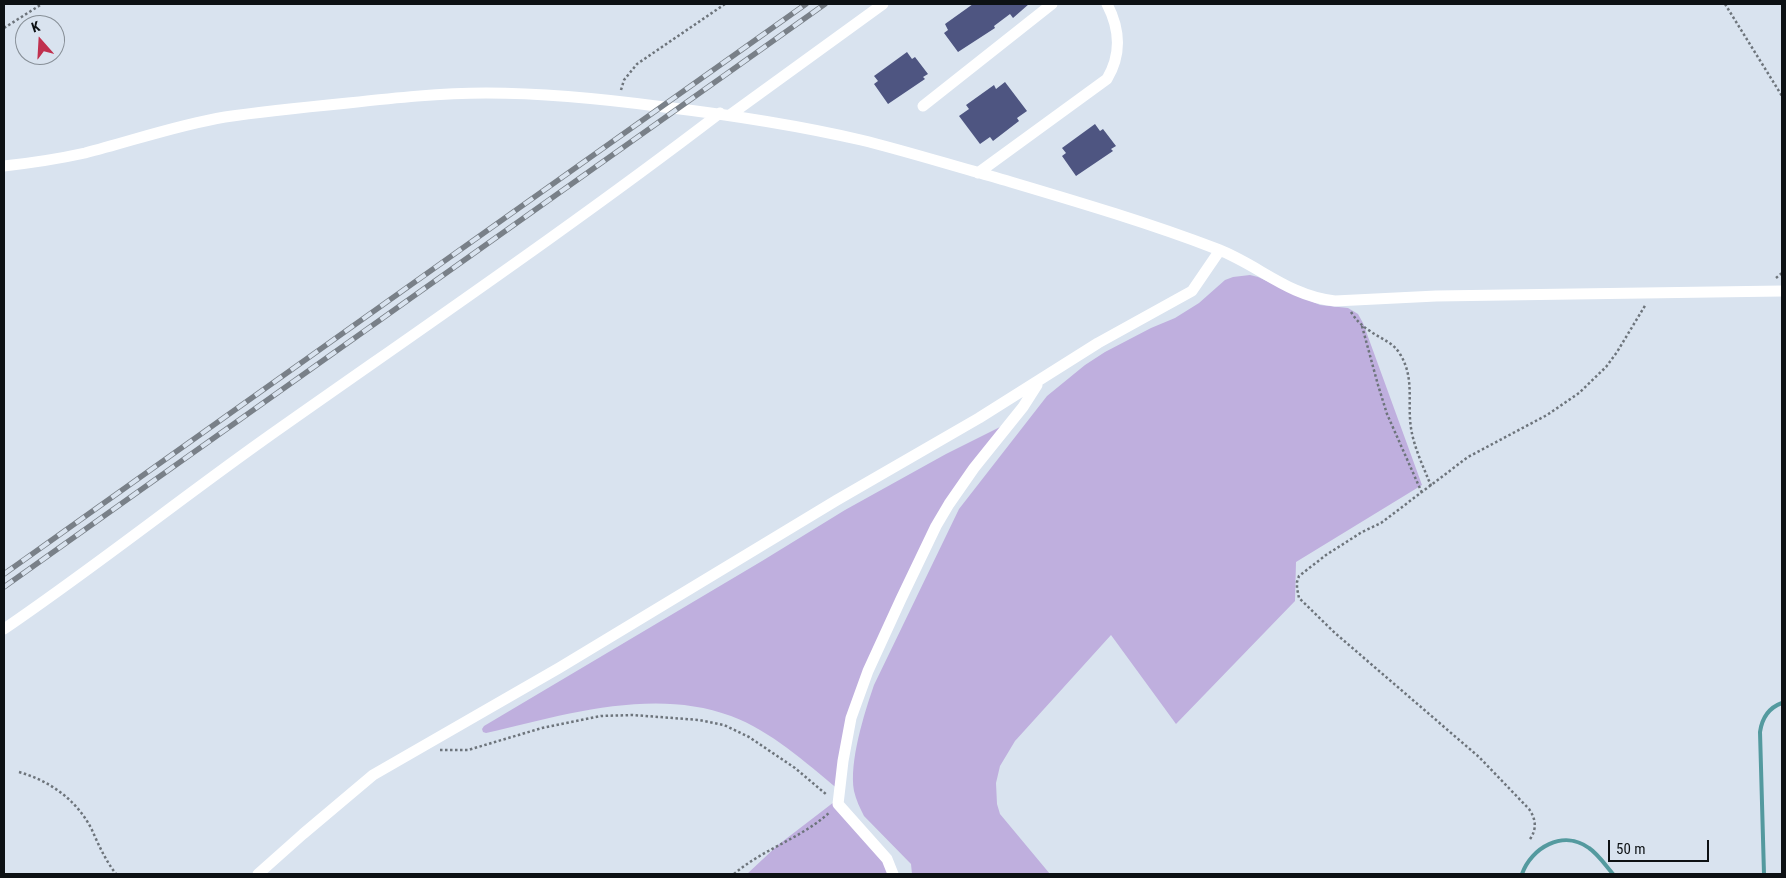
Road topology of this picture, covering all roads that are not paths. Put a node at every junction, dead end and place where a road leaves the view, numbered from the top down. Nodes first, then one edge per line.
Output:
1 (883, 4) edge
2 (1052, 4) edge
3 (1107, 4) edge
4 (923, 106) dead end
5 (725, 114) junction
6 (4, 166) edge
7 (978, 173) junction
8 (1220, 250) junction
9 (1782, 292) edge
10 (1039, 382) junction
11 (4, 629) edge
12 (258, 874) edge
13 (894, 874) edge

1 - 5 street
2 - 4 street
3 - 7 street
5 - 6 street
5 - 7 street
5 - 11 street
7 - 8 street
8 - 9 street
8 - 10 street
10 - 12 street
10 - 13 street

